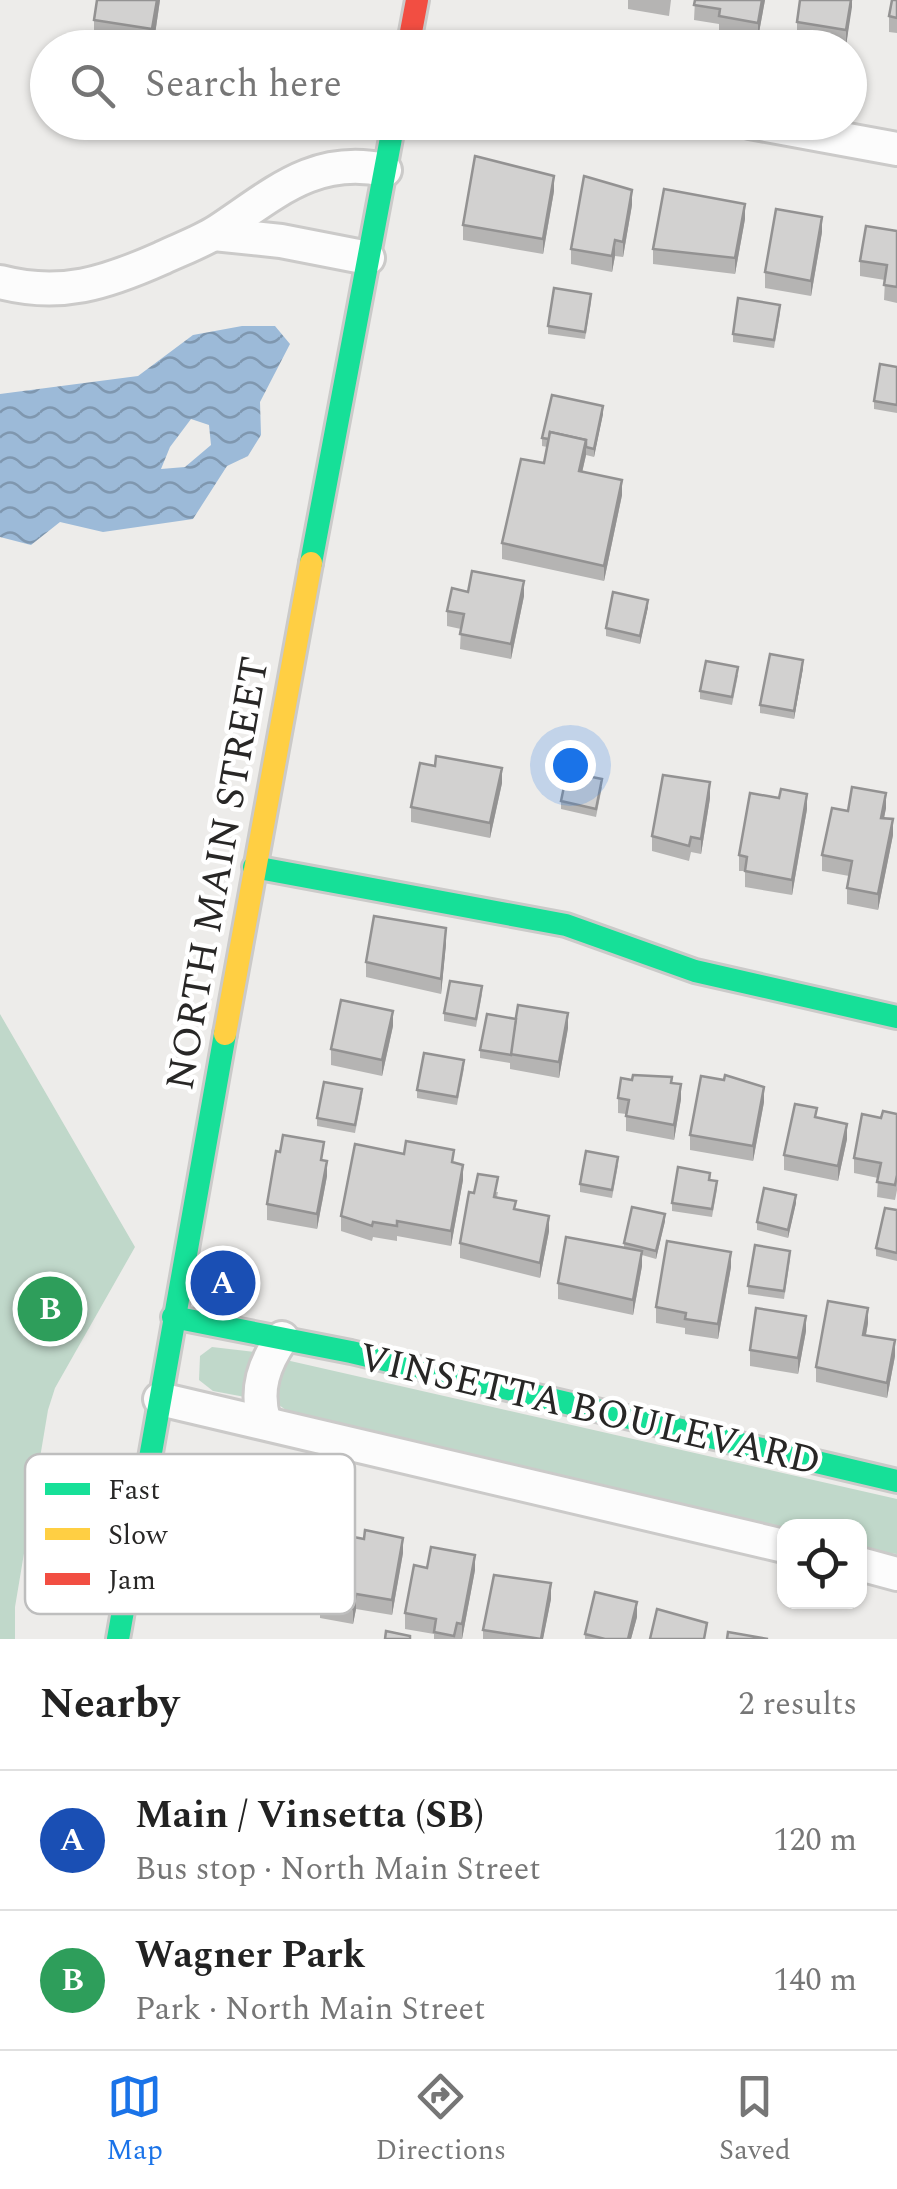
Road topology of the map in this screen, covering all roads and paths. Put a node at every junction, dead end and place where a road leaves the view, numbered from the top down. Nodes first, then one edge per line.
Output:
1 (418, 0) edge
2 (412, 30) edge
3 (391, 140) edge
4 (852, 140) edge
5 (897, 148) edge
6 (385, 170) junction
7 (214, 234) junction
8 (368, 258) junction
9 (0, 282) edge
10 (254, 867) junction
11 (897, 1017) edge
12 (174, 1317) junction
13 (282, 1338) junction
14 (160, 1399) junction
15 (264, 1420) junction
16 (150, 1454) edge
17 (897, 1480) edge
18 (777, 1544) edge
19 (867, 1566) edge
20 (897, 1574) edge
21 (122, 1614) edge
22 (118, 1639) edge

1 - 2 main road
3 - 6 main road, NORTH MAIN STREET
4 - 5 street
6 - 7 street
6 - 8 main road, NORTH MAIN STREET
7 - 8 street
7 - 9 street
8 - 10 main road, NORTH MAIN STREET
10 - 11 main road
10 - 12 main road, NORTH MAIN STREET
12 - 13 main road, VINSETTA BOULEVARD
12 - 14 main road, NORTH MAIN STREET
13 - 15 street
13 - 17 main road, VINSETTA BOULEVARD
14 - 15 street
14 - 16 main road, NORTH MAIN STREET
15 - 18 street
19 - 20 street
21 - 22 main road, NORTH MAIN STREET

